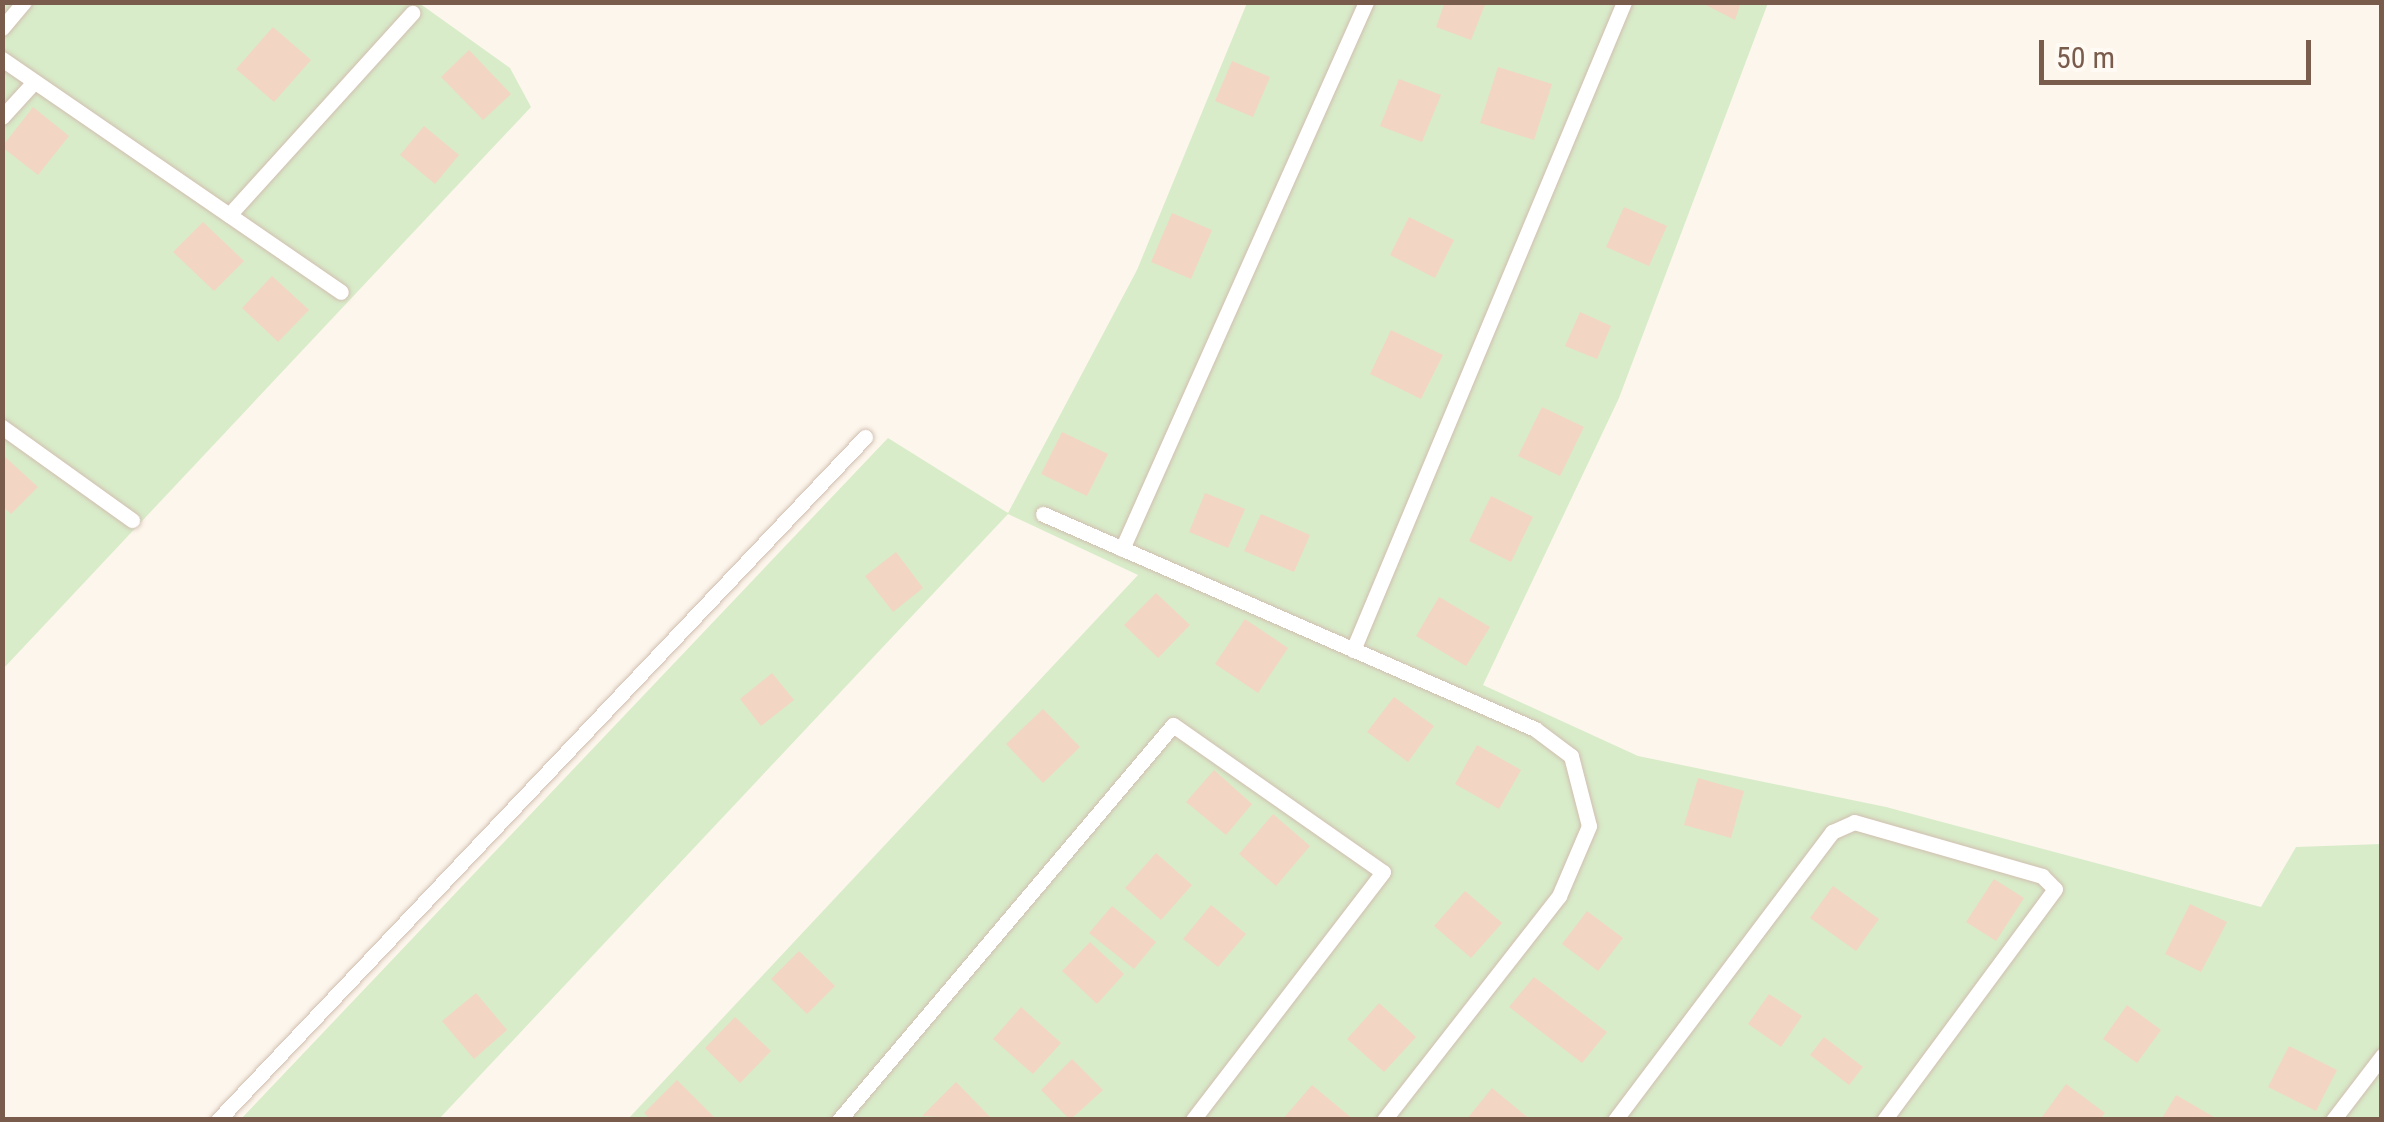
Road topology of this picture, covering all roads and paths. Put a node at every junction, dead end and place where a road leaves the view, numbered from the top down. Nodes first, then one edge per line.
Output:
1 (24, 2) edge
2 (1366, 2) edge
3 (1624, 2) edge
4 (412, 13) dead end
5 (2, 28) edge
6 (2, 58) edge
7 (33, 83) junction
8 (2, 117) edge
9 (229, 215) junction
10 (341, 292) dead end
11 (2, 428) edge
12 (865, 437) dead end
13 (1043, 514) dead end
14 (132, 520) dead end
15 (1122, 549) junction
16 (1353, 650) junction
17 (2382, 1056) edge
18 (218, 1120) edge
19 (839, 1120) edge
20 (1192, 1120) edge
21 (1384, 1120) edge
22 (1615, 1120) edge
23 (1884, 1120) edge
24 (2333, 1120) edge

1 - 5 lane
2 - 15 lane
3 - 16 lane
4 - 9 lane
6 - 7 lane
7 - 8 lane
7 - 9 lane
9 - 10 lane
11 - 14 lane
12 - 18 lane
13 - 15 lane
15 - 16 lane
16 - 21 lane
17 - 24 lane
19 - 20 lane
22 - 23 lane

